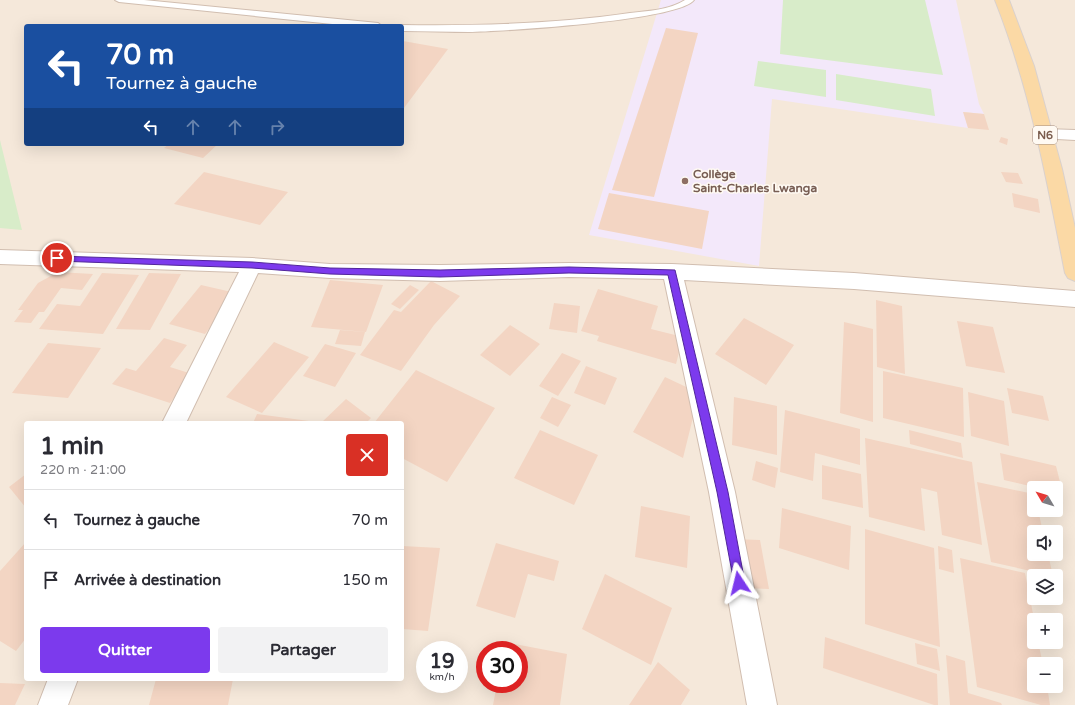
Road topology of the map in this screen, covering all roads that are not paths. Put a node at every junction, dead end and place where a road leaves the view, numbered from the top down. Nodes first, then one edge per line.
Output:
1 (119, 0) edge
2 (690, 0) edge
3 (1002, 0) edge
4 (358, 24) edge
5 (404, 28) edge
6 (1044, 134) junction
7 (1075, 135) edge
8 (6, 257) edge
9 (252, 265) junction
10 (672, 272) junction
11 (1075, 273) edge
12 (0, 274) edge
13 (1075, 299) edge
14 (175, 421) edge
15 (62, 681) edge
16 (53, 705) edge
17 (762, 705) edge

1 - 4 lane
2 - 5 lane
3 - 6 main road, N6
6 - 7 street
6 - 11 main road, N6
8 - 9 street
8 - 12 street
9 - 10 street
9 - 14 street
10 - 13 street
10 - 17 street
15 - 16 street

